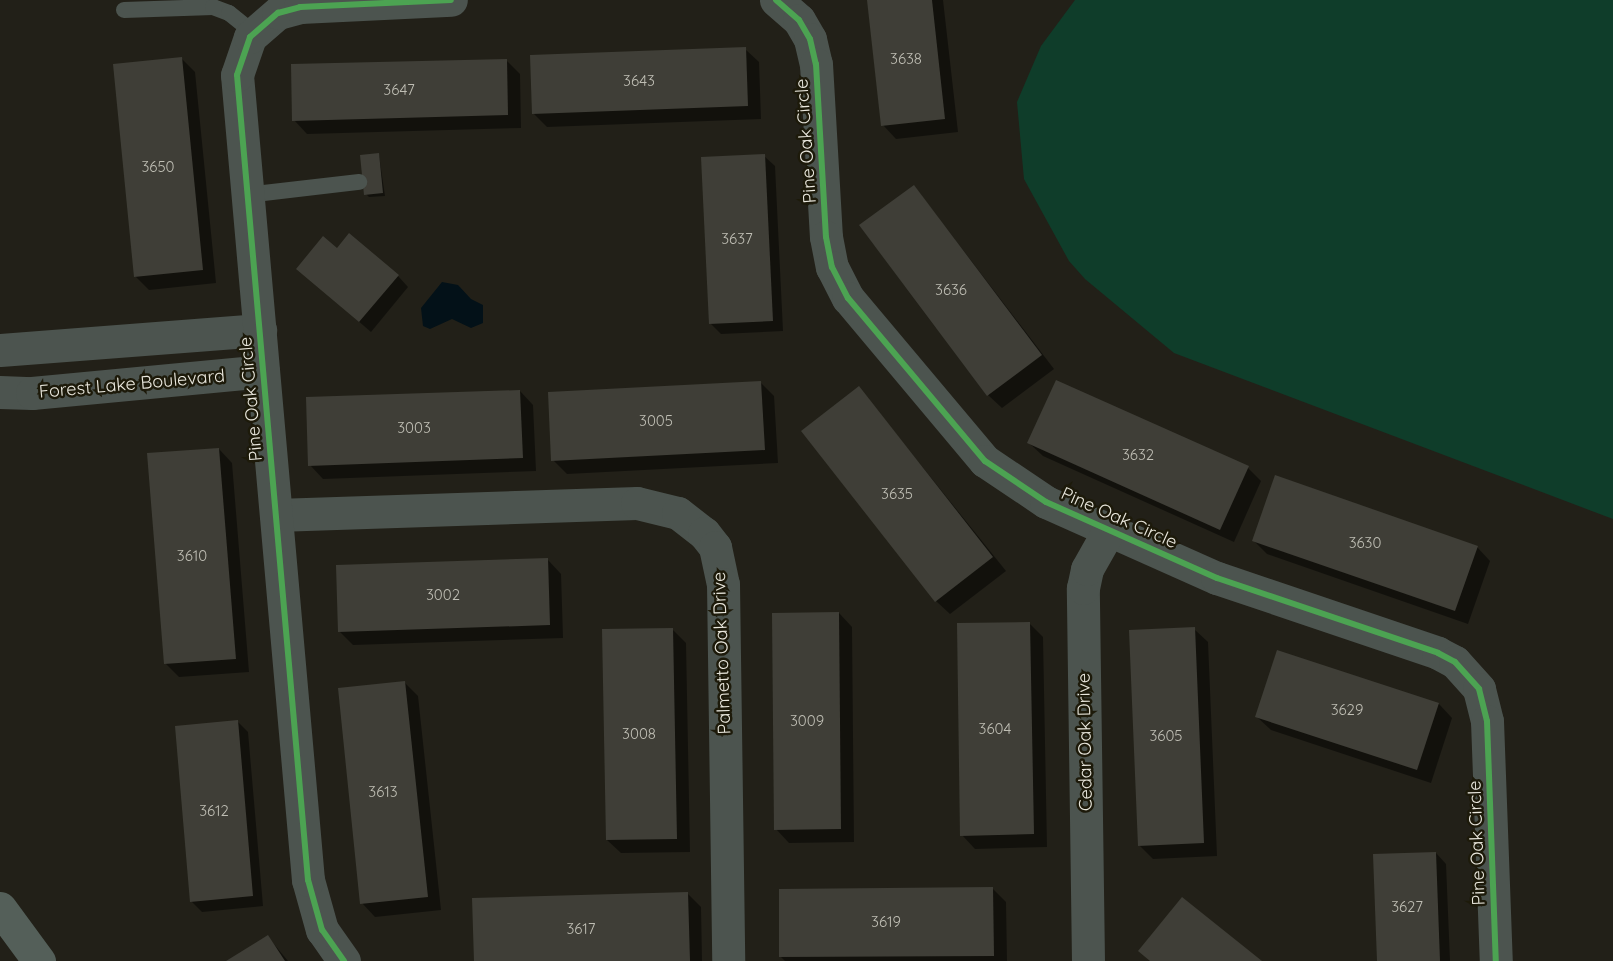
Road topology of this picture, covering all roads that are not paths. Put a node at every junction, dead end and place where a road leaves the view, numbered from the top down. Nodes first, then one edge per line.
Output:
1 (451, 0) edge
2 (776, 0) edge
3 (124, 10) dead end
4 (254, 33) junction
5 (359, 183) dead end
6 (246, 195) junction
7 (260, 330) junction
8 (162, 337) junction
9 (0, 350) edge
10 (263, 371) junction
11 (166, 380) junction
12 (0, 392) edge
13 (276, 515) junction
14 (1109, 530) junction
15 (0, 908) edge
16 (39, 961) edge
17 (344, 961) edge
18 (728, 961) edge
19 (1088, 961) edge
20 (1496, 961) edge

1 - 4 street, Pine Oak Circle
2 - 14 street, Pine Oak Circle
3 - 4 lane
4 - 6 street, Pine Oak Circle
5 - 6 lane
6 - 7 street, Pine Oak Circle
7 - 8 street
7 - 10 street, Pine Oak Circle
8 - 9 street
8 - 11 street
10 - 11 street, Forest Lake Boulevard
10 - 13 street, Pine Oak Circle
11 - 12 street, Forest Lake Boulevard
13 - 17 street, Pine Oak Circle
13 - 18 street, Palmetto Oak Drive
14 - 19 street, Cedar Oak Drive
14 - 20 street, Pine Oak Circle
15 - 16 main road

